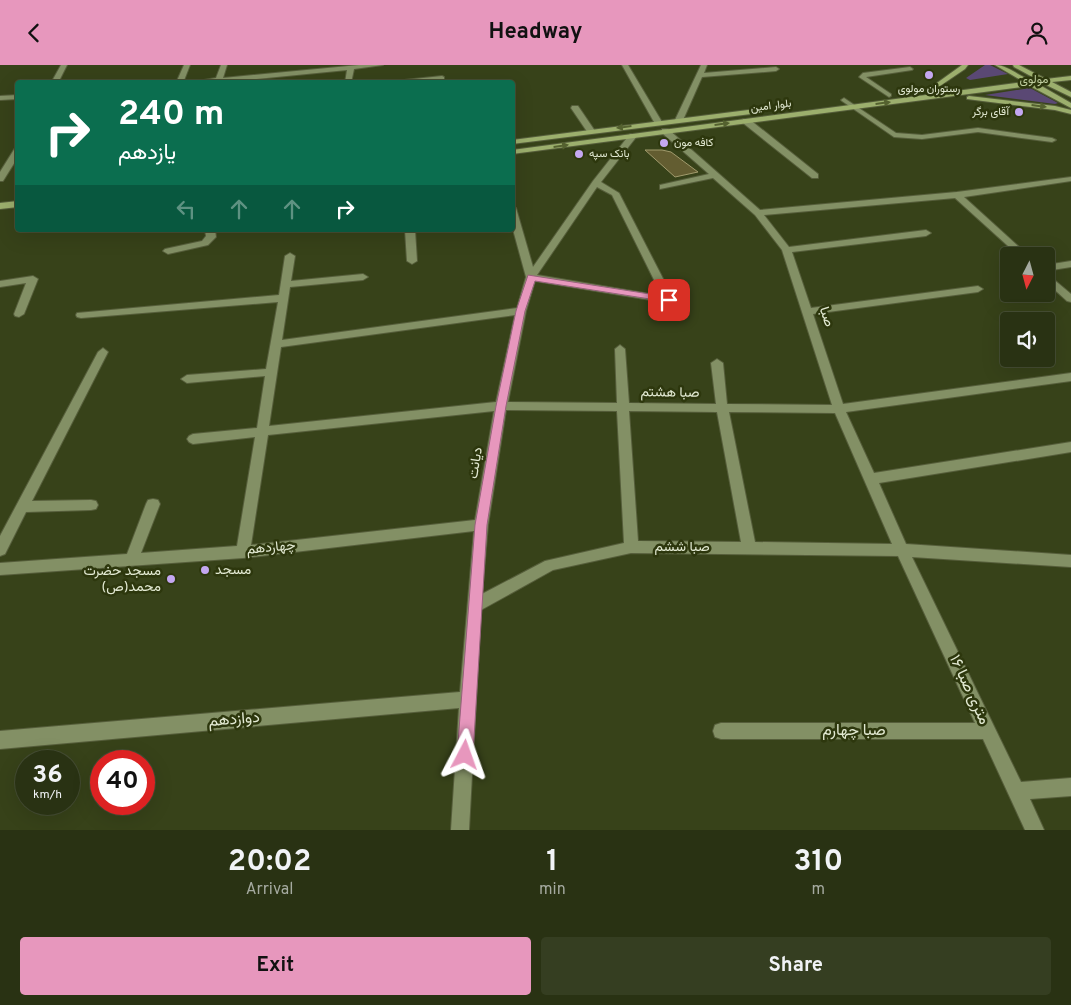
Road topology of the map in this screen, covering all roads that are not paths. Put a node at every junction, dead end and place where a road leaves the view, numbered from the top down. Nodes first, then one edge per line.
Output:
1 (64, 65) edge
2 (187, 65) edge
3 (224, 65) edge
4 (380, 65) edge
5 (625, 65) edge
6 (704, 65) edge
7 (998, 65) edge
8 (1014, 65) edge
9 (963, 66) edge
10 (351, 68) junction
11 (776, 69) dead end
12 (910, 69) dead end
13 (1045, 73) dead end
14 (700, 75) junction
15 (1034, 75) junction
16 (442, 77) edge
17 (1020, 77) junction
18 (1071, 77) edge
19 (56, 80) edge
20 (180, 80) edge
21 (219, 80) joint
22 (349, 80) edge
23 (410, 80) edge
24 (1047, 82) junction
25 (1032, 84) junction
26 (932, 89) junction
27 (889, 95) junction
28 (1071, 95) edge
29 (939, 96) junction
30 (15, 97) edge
31 (0, 98) edge
32 (844, 100) junction
33 (1071, 106) edge
34 (786, 107) dead end
35 (854, 107) junction
36 (575, 108) dead end
37 (766, 109) dead end
38 (1071, 112) edge
39 (679, 120) junction
40 (746, 121) junction
41 (661, 127) junction
42 (591, 131) junction
43 (633, 136) junction
44 (1052, 140) dead end
45 (515, 142) edge
46 (515, 152) edge
47 (15, 155) edge
48 (714, 175) junction
49 (815, 176) dead end
50 (0, 179) edge
51 (1071, 179) edge
52 (596, 183) junction
53 (664, 187) dead end
54 (957, 195) junction
55 (15, 204) edge
56 (0, 206) edge
57 (15, 212) edge
58 (758, 213) junction
59 (0, 214) edge
60 (515, 219) edge
61 (210, 232) edge
62 (410, 232) edge
63 (926, 233) dead end
64 (1014, 247) edge
65 (788, 250) junction
66 (168, 251) dead end
67 (290, 256) dead end
68 (412, 261) dead end
69 (1071, 264) edge
70 (1055, 267) edge
71 (363, 277) dead end
72 (531, 277) junction
73 (0, 284) edge
74 (286, 284) junction
75 (1055, 284) edge
76 (978, 289) dead end
77 (284, 298) junction
78 (1071, 299) edge
79 (521, 311) junction
80 (808, 311) junction
81 (19, 314) dead end
82 (81, 315) dead end
83 (276, 344) junction
84 (620, 349) dead end
85 (102, 352) dead end
86 (717, 363) dead end
87 (272, 372) junction
88 (1071, 377) edge
89 (187, 379) dead end
90 (501, 406) junction
91 (623, 407) junction
92 (722, 408) junction
93 (839, 409) junction
94 (263, 431) junction
95 (193, 439) dead end
96 (1071, 447) edge
97 (870, 479) junction
98 (153, 504) dead end
99 (91, 505) dead end
100 (22, 507) junction
101 (481, 525) junction
102 (631, 547) junction
103 (749, 547) junction
104 (0, 550) edge
105 (902, 550) junction
106 (243, 551) junction
107 (131, 561) junction
108 (1071, 561) edge
109 (0, 569) edge
110 (474, 606) junction
111 (468, 699) junction
112 (721, 731) dead end
113 (988, 731) junction
114 (0, 740) edge
115 (1071, 787) edge
116 (1017, 791) junction
117 (460, 830) edge
118 (1035, 830) edge

1 - 19 street
2 - 20 street
3 - 21 street
4 - 10 street
5 - 41 street, صبا
6 - 14 street
7 - 17 main road
8 - 15 main road
9 - 26 main road
10 - 21 street
10 - 22 street
11 - 14 street
12 - 27 street
13 - 15 main road, بلوار امین
14 - 39 street
15 - 17 main road, بلوار امین
15 - 24 main road
16 - 23 street
17 - 25 main road
17 - 26 main road, بلوار امین
18 - 24 main road, بلوار امین
24 - 25 main road, بلوار امین
24 - 28 main road
25 - 29 main road, بلوار امین
25 - 33 main road
26 - 27 main road, بلوار امین
27 - 32 main road, بلوار امین
35 -> 29 main road, بلوار امین
29 -> 38 main road
30 - 31 street
32 - 34 main road, بلوار امین
32 - 35 street
35 - 40 main road, بلوار امین
35 - 44 street
36 - 42 street
37 - 39 main road, بلوار امین
39 - 41 main road, بلوار امین
41 -> 40 main road, بلوار امین
40 - 49 street
41 -> 42 main road, بلوار امین
41 - 43 main road, بلوار امین
41 - 48 street, صبا
42 - 45 main road, بلوار امین
46 -> 43 main road, بلوار امین
43 - 52 street, دیانت
47 - 50 street
48 - 53 street
48 - 58 street, صبا
51 - 54 street
52 - 72 street, دیانت
52 - 72 street
54 - 58 street
54 - 64 street
55 - 56 main road
57 - 59 main road
58 - 65 street, صبا
60 - 72 street
61 - 66 street
62 - 68 street
63 - 65 street
65 - 80 street, صبا
67 - 74 street
69 - 70 street
71 - 74 street
72 - 79 street, دیانت
73 - 81 street
74 - 77 street
75 - 78 street
76 - 80 street
77 - 82 street
77 - 83 street
79 - 83 street
79 - 90 street, دیانت
80 - 93 street, صبا
83 - 87 street
84 - 91 street
85 - 100 street
86 - 92 street
87 - 89 street
87 - 94 street
88 - 93 street, صبا هشتم
90 - 91 street, صبا هشتم
90 - 94 street, صبا هشتم
90 - 101 street, دیانت
91 - 92 street, صبا هشتم
91 - 102 street
92 - 93 street, صبا هشتم
92 - 103 street
93 - 97 street, صبا
94 - 95 street, صبا هشتم
94 - 106 street
96 - 97 street
97 - 105 street, صبا
98 - 107 street
99 - 100 street
100 - 104 street
101 - 106 street, چهاردهم
101 - 110 street, دیانت
102 - 103 street, صبا ششم
102 - 110 street, صبا ششم
103 - 105 street, صبا ششم
105 - 108 street, صبا ششم
105 - 113 street, ۱۶ متری صبا
106 - 107 street, چهاردهم
107 - 109 street, چهاردهم
110 - 111 street, دیانت
111 - 114 street, دوازدهم
111 - 117 street, دیانت
112 - 113 street, صبا چهارم
113 - 116 street, ۱۶ متری صبا
115 - 116 street
116 - 118 street, ۱۶ متری صبا

